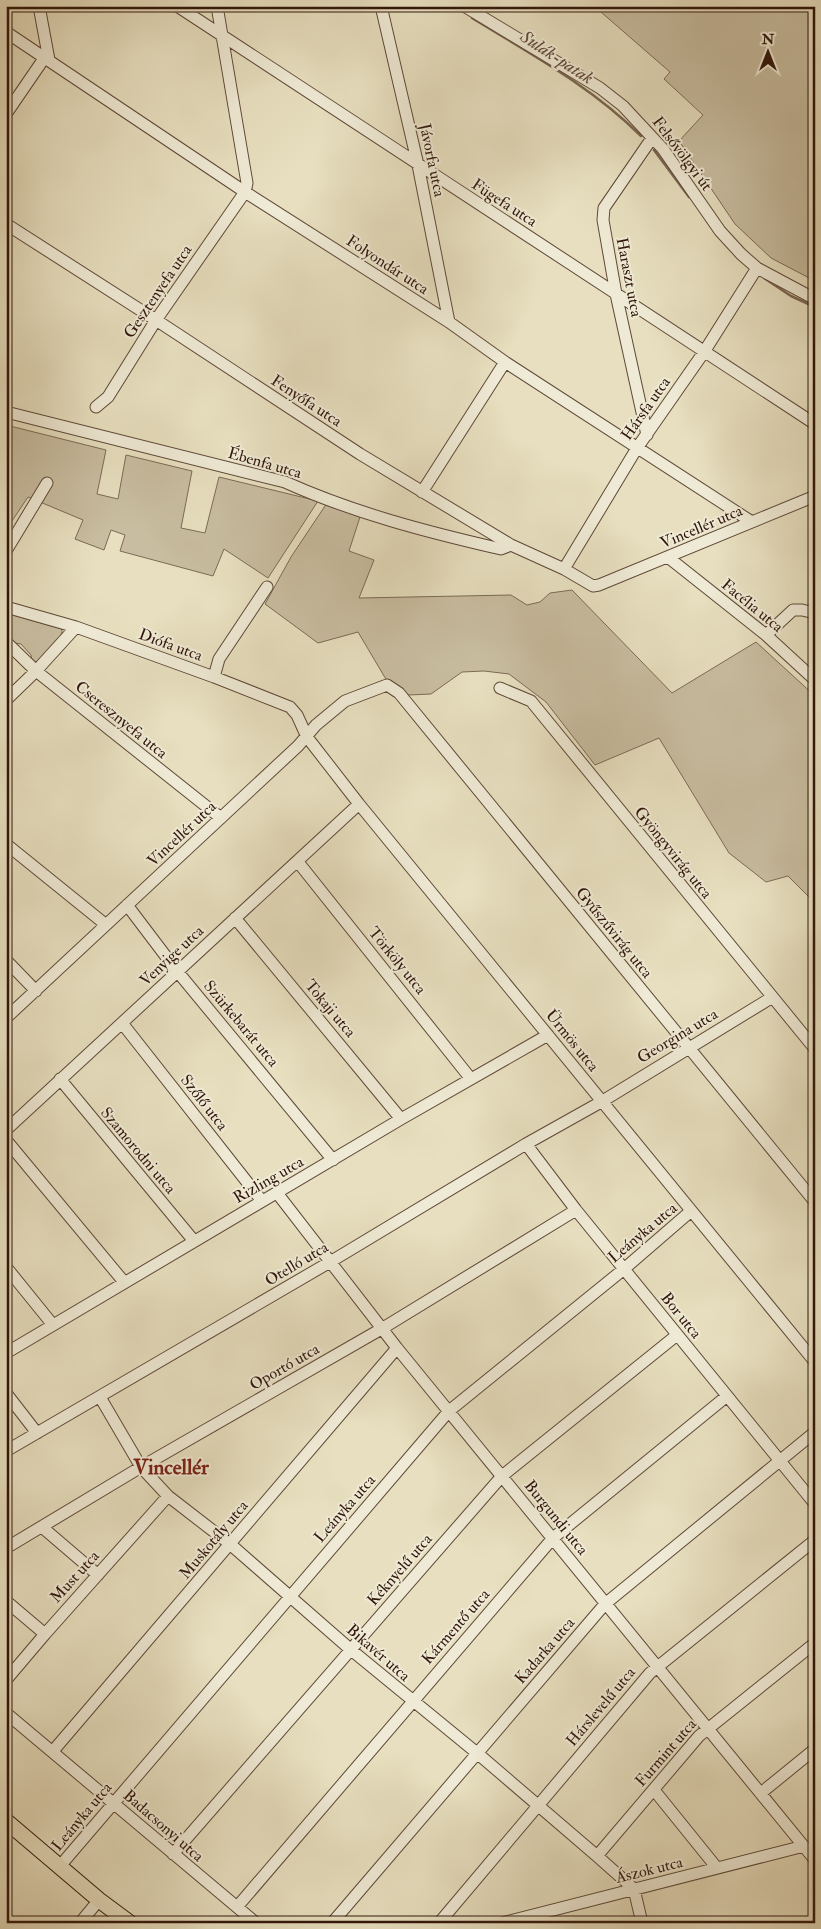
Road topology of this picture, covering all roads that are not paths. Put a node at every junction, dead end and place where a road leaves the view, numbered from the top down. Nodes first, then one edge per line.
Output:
1 (39, 6) edge
2 (177, 6) edge
3 (217, 6) edge
4 (381, 6) edge
5 (464, 6) edge
6 (6, 32) edge
7 (222, 36) junction
8 (47, 59) junction
9 (6, 114) edge
10 (652, 138) junction
11 (418, 165) junction
12 (245, 192) junction
13 (6, 224) edge
14 (757, 268) junction
15 (616, 294) junction
16 (815, 300) edge
17 (156, 320) junction
18 (449, 322) junction
19 (704, 352) junction
20 (505, 362) junction
21 (96, 407) dead end
22 (6, 412) edge
23 (815, 424) edge
24 (647, 435) junction
25 (637, 448) junction
26 (47, 483) dead end
27 (422, 492) junction
28 (815, 496) edge
29 (752, 522) junction
30 (511, 545) junction
31 (6, 551) edge
32 (669, 558) junction
33 (564, 569) junction
34 (600, 585) joint
35 (267, 587) dead end
36 (6, 607) edge
37 (815, 613) edge
38 (76, 627) junction
39 (766, 635) junction
40 (6, 642) edge
41 (36, 671) junction
42 (214, 677) junction
43 (815, 680) edge
44 (387, 685) joint
45 (500, 688) dead end
46 (6, 700) edge
47 (307, 737) junction
48 (359, 804) junction
49 (220, 818) junction
50 (6, 844) edge
51 (298, 862) junction
52 (127, 905) junction
53 (235, 918) junction
54 (105, 924) junction
55 (6, 960) edge
56 (177, 971) junction
57 (36, 991) junction
58 (771, 998) junction
59 (6, 1018) edge
60 (122, 1023) junction
61 (548, 1035) junction
62 (812, 1042) edge
63 (688, 1047) junction
64 (472, 1079) junction
65 (60, 1080) junction
66 (601, 1102) junction
67 (401, 1119) junction
68 (6, 1130) edge
69 (6, 1140) edge
70 (526, 1144) junction
71 (333, 1160) junction
72 (277, 1193) junction
73 (262, 1201) junction
74 (815, 1202) edge
75 (576, 1210) junction
76 (691, 1211) junction
77 (194, 1241) junction
78 (330, 1262) junction
79 (6, 1267) edge
80 (624, 1269) junction
81 (124, 1282) junction
82 (53, 1325) junction
83 (383, 1328) junction
84 (677, 1335) junction
85 (397, 1348) junction
86 (6, 1353) edge
87 (815, 1362) edge
88 (6, 1393) edge
89 (726, 1396) junction
90 (100, 1397) junction
91 (449, 1411) junction
92 (815, 1432) edge
93 (37, 1433) junction
94 (6, 1451) edge
95 (780, 1459) junction
96 (141, 1467) junction
97 (502, 1476) junction
98 (168, 1496) junction
99 (815, 1504) edge
100 (42, 1527) junction
101 (553, 1538) junction
102 (815, 1540) edge
103 (230, 1544) junction
104 (6, 1548) edge
105 (98, 1575) junction
106 (291, 1595) junction
107 (6, 1601) edge
108 (605, 1604) junction
109 (45, 1634) junction
110 (815, 1643) edge
111 (350, 1649) junction
112 (658, 1667) junction
113 (6, 1680) edge
114 (412, 1701) junction
115 (6, 1712) edge
116 (708, 1728) junction
117 (815, 1749) edge
118 (53, 1752) junction
119 (477, 1753) junction
120 (654, 1790) junction
121 (761, 1793) junction
122 (113, 1802) junction
123 (537, 1806) junction
124 (6, 1821) edge
125 (811, 1853) edge
126 (173, 1854) junction
127 (596, 1856) junction
128 (60, 1866) junction
129 (717, 1868) junction
130 (634, 1889) junction
131 (104, 1904) junction
132 (237, 1907) junction
133 (445, 1921) edge
134 (80, 1923) edge
135 (122, 1923) edge
136 (130, 1923) edge
137 (256, 1923) edge
138 (332, 1923) edge
139 (502, 1923) edge
140 (642, 1923) edge

1 - 8 street
2 - 7 street, Fügefa utca
3 - 7 street
4 - 11 street, Jávorfa utca
5 - 10 street, Felsővölgyi út
6 - 8 street, Folyondár utca
7 - 11 street, Fügefa utca
7 - 12 street
8 - 9 street
8 - 12 street, Folyondár utca
10 - 14 street, Felsővölgyi út
10 - 15 street, Haraszt utca
11 - 15 street, Fügefa utca
11 - 18 street, Jávorfa utca
12 - 17 street, Gesztenyefa utca
12 - 18 street, Folyondár utca
13 - 17 street, Fenyőfa utca
14 - 16 street, Felsővölgyi út
14 - 19 street, Hársfa utca
15 - 19 street, Fügefa utca
15 - 24 street, Haraszt utca
17 - 21 street, Gesztenyefa utca
17 - 27 street, Fenyőfa utca
18 - 20 street, Folyondár utca
19 - 23 street, Fügefa utca
19 - 24 street, Hársfa utca
20 - 25 street, Folyondár utca
20 - 27 street
22 - 30 street, Ébenfa utca
24 - 25 street, Hársfa utca
25 - 29 street, Folyondár utca
25 - 33 street, Hársfa utca
26 - 31 street
27 - 30 street, Fenyőfa utca
28 - 29 street, Vincellér utca
29 - 32 street, Vincellér utca
30 - 33 street, Fenyőfa utca
32 - 34 street, Vincellér utca
32 - 39 street, Facélia utca
33 - 34 street, Fenyőfa utca
35 - 42 street
36 - 38 street, Diófa utca
37 - 39 street
38 - 41 street
38 - 42 street, Diófa utca
39 - 43 street, Facélia utca
40 - 41 street, Cseresznyefa utca
41 - 46 street
41 - 49 street, Cseresznyefa utca
42 - 47 street, Diófa utca
44 - 47 street, Vincellér utca
44 - 63 street, Gyűszűvirág utca
45 - 58 street, Gyöngyvirág utca
47 - 48 street, Ürmös utca
47 - 49 street, Vincellér utca
48 - 51 street, Venyige utca
48 - 61 street, Ürmös utca
49 - 52 street, Vincellér utca
50 - 54 street
51 - 53 street, Venyige utca
51 - 64 street, Törköly utca
52 - 54 street, Vincellér utca
52 - 56 street, Szürkebarát utca
53 - 56 street, Venyige utca
53 - 67 street, Tokaji utca
54 - 57 street, Vincellér utca
55 - 57 street
56 - 60 street, Venyige utca
56 - 71 street, Szürkebarát utca
57 - 59 street, Vincellér utca
58 - 62 street, Gyöngyvirág utca
58 - 63 street, Georgina utca
60 - 65 street, Venyige utca
60 - 73 street, Szőlő utca
61 - 64 street, Rizling utca
61 - 66 street, Ürmös utca
63 - 66 street, Georgina utca
63 - 74 street, Gyűszűvirág utca
64 - 67 street, Rizling utca
65 - 68 street, Venyige utca
65 - 77 street, Szamorodni utca
66 - 70 street, Otelló utca
66 - 76 street, Ürmös utca
67 - 71 street, Rizling utca
69 - 81 street
70 - 75 street, Bor utca
70 - 78 street, Otelló utca
71 - 72 street, Rizling utca
72 - 73 street, Rizling utca
72 - 78 street, Burgundi utca
73 - 77 street, Rizling utca
75 - 80 street, Bor utca
75 - 83 street, Oportó utca
76 - 80 street, Leányka utca
76 - 87 street, Ürmös utca
77 - 81 street, Rizling utca
78 - 83 street, Burgundi utca
78 - 90 street, Otelló utca
79 - 82 street
80 - 84 street, Bor utca
80 - 91 street, Leányka utca
81 - 82 street, Rizling utca
82 - 86 street, Rizling utca
83 - 85 street, Burgundi utca
83 - 96 street, Oportó utca
84 - 89 street, Bor utca
84 - 97 street, Kéknyelű utca
85 - 91 street, Burgundi utca
85 - 103 street, Muskotály utca
88 - 93 street
89 - 95 street, Bor utca
89 - 101 street, Kármentő utca
90 - 93 street, Otelló utca
90 - 96 street, Bikavér utca
91 - 97 street, Burgundi utca
91 - 106 street, Leányka utca
92 - 95 street, Kadarka utca
93 - 94 street, Otelló utca
95 - 99 street, Bor utca
95 - 108 street, Kadarka utca
96 - 98 street, Bikavér utca
96 - 100 street, Oportó utca
97 - 101 street, Burgundi utca
97 - 111 street, Kéknyelű utca
98 - 103 street, Bikavér utca
98 - 105 street, Must utca
100 - 104 street, Oportó utca
100 - 105 street
101 - 108 street, Burgundi utca
101 - 114 street, Kármentő utca
102 - 112 street, Hárslevelű utca
103 - 106 street, Bikavér utca
103 - 118 street, Muskotály utca
105 - 109 street, Must utca
106 - 111 street, Bikavér utca
106 - 122 street, Leányka utca
107 - 109 street
108 - 112 street, Burgundi utca
108 - 119 street, Kadarka utca
109 - 113 street, Must utca
110 - 116 street, Furmint utca
111 - 114 street, Bikavér utca
111 - 126 street, Kéknyelű utca
112 - 116 street, Burgundi utca
112 - 123 street, Hárslevelű utca
114 - 119 street, Bikavér utca
114 - 132 street, Kármentő utca
115 - 118 street, Badacsonyi utca
116 - 120 street, Furmint utca
116 - 121 street, Burgundi utca
117 - 121 street
118 - 122 street, Badacsonyi utca
119 - 123 street, Bikavér utca
119 - 138 street, Kadarka utca
120 - 127 street, Furmint utca
120 - 129 street
121 - 125 street, Burgundi utca
122 - 126 street, Badacsonyi utca
122 - 128 street, Leányka utca
123 - 127 street, Bikavér utca
123 - 133 street, Hárslevelű utca
124 - 128 main road
125 - 129 street, Ászok utca
126 - 132 street, Badacsonyi utca
127 - 130 street, Bikavér utca
128 - 131 main road
129 - 130 street, Ászok utca
130 - 139 street, Ászok utca
130 - 140 street
131 - 134 street
131 - 135 main road
131 - 136 main road
132 - 137 street, Badacsonyi utca

